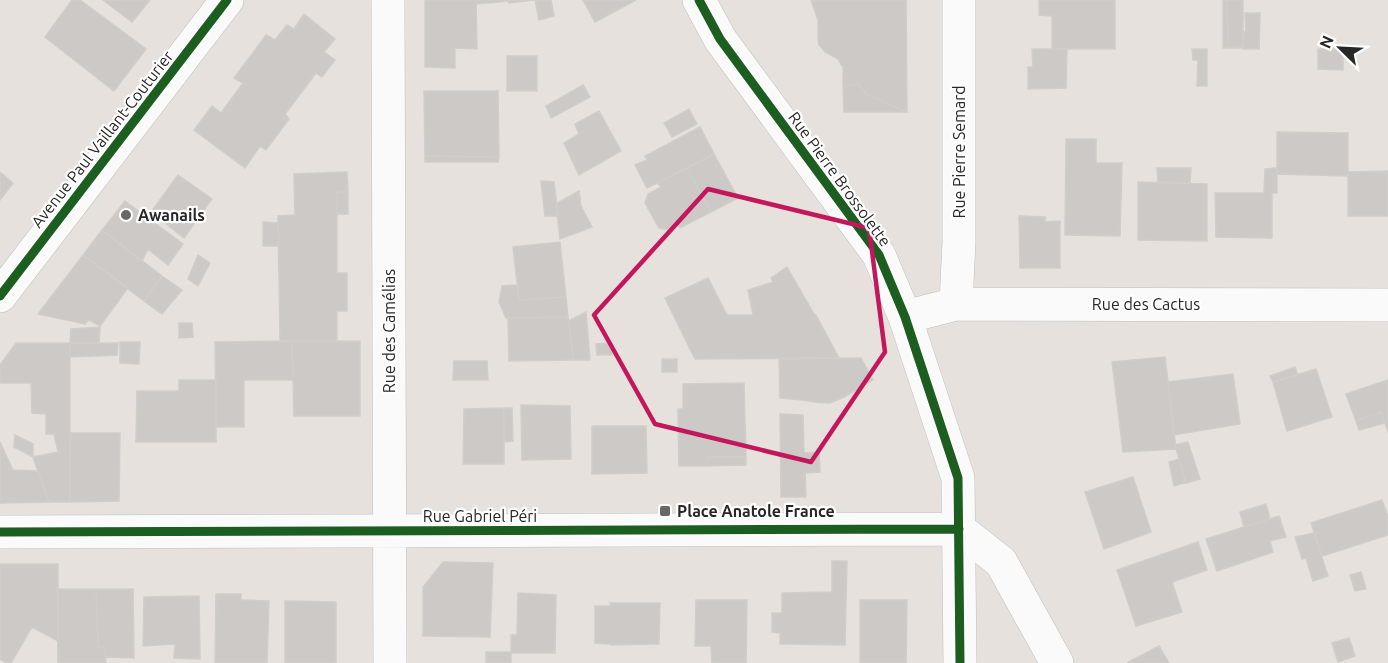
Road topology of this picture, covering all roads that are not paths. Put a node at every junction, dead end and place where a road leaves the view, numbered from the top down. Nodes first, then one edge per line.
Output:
1 (227, 0) edge
2 (387, 0) edge
3 (699, 0) edge
4 (958, 0) edge
5 (0, 296) edge
6 (956, 304) junction
7 (1388, 305) edge
8 (905, 318) junction
9 (959, 529) junction
10 (390, 531) junction
11 (0, 532) edge
12 (390, 663) edge
13 (960, 663) edge
14 (1057, 663) edge

1 - 5 street, Avenue Paul Vaillant-Couturier
2 - 10 street, Rue des Camélias
3 - 8 street, Rue Pierre Brossolette
4 - 6 street, Rue Pierre Semard
6 - 7 street, Rue des Cactus
6 - 8 street, Rue des Cactus
8 - 9 street, Rue Pierre Brossolette
9 - 10 street, Rue Gabriel Péri
9 - 13 street
9 - 14 street
10 - 11 street, Rue Gabriel Péri
10 - 12 street, Rue des Camélias

